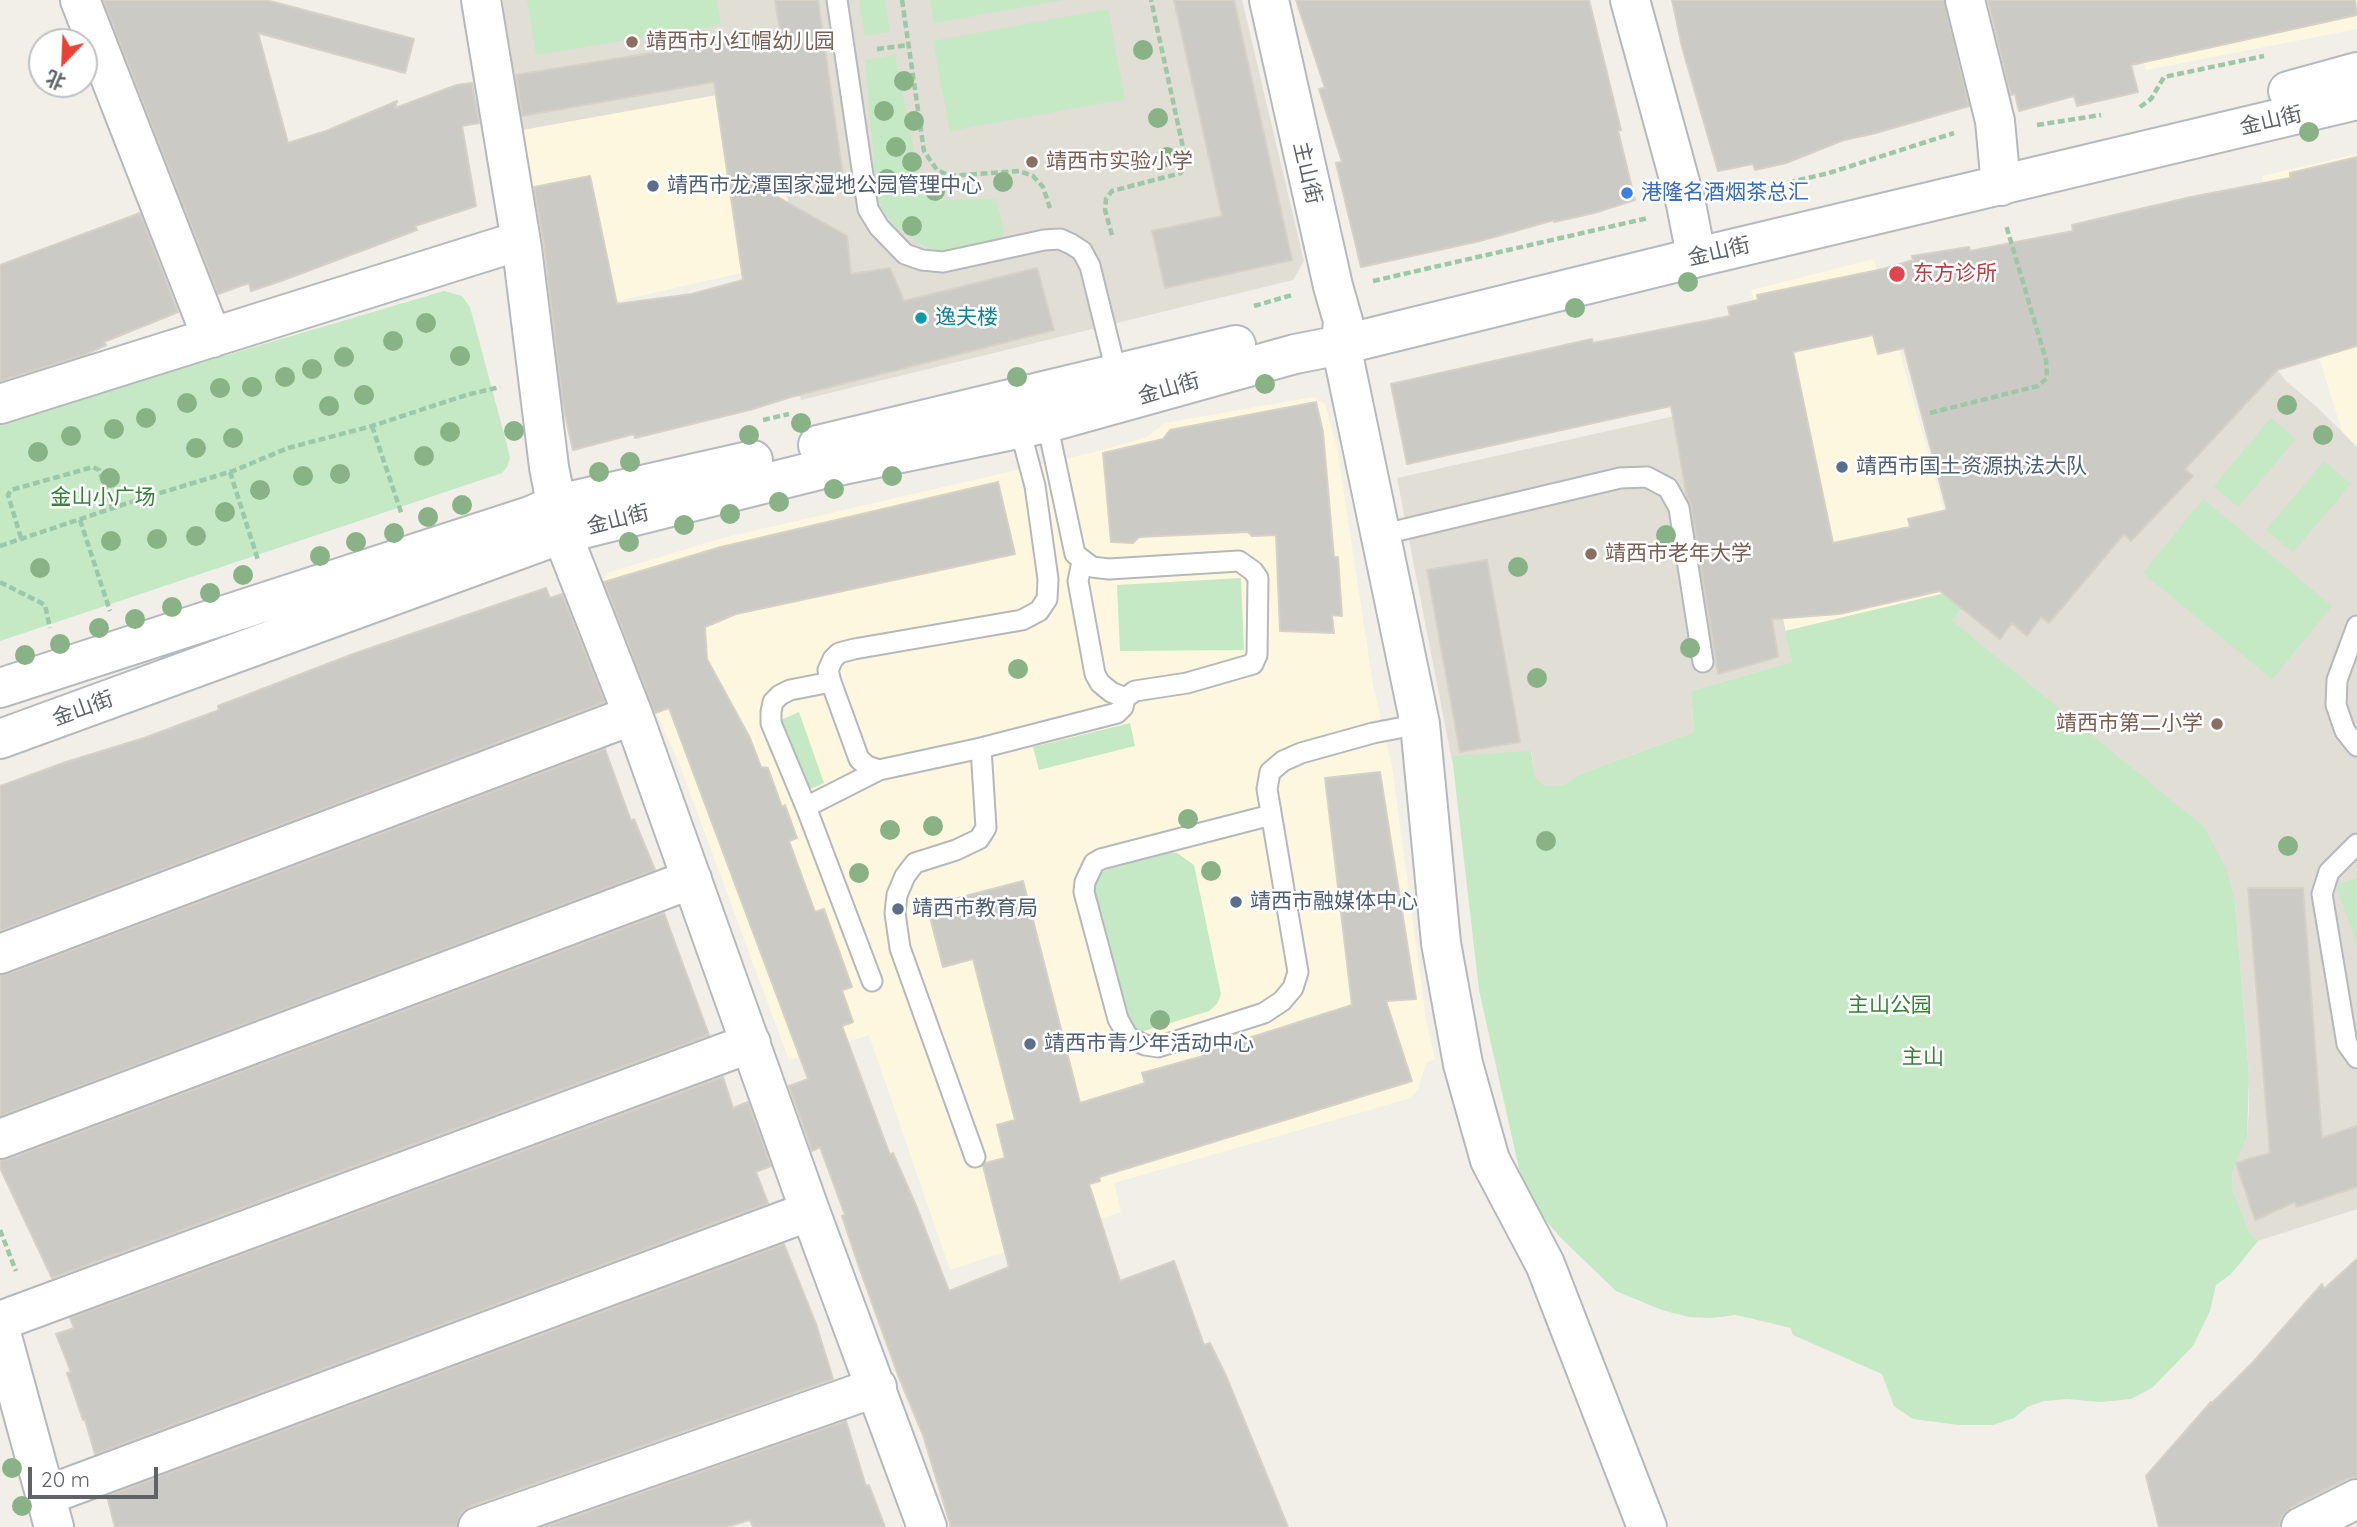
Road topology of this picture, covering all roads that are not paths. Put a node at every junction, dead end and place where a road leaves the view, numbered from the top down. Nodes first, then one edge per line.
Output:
1 (80, 0) edge
2 (461, 0) edge
3 (481, 0) edge
4 (837, 0) edge
5 (1269, 0) edge
6 (1630, 0) edge
7 (1965, 0) edge
8 (2357, 72) edge
9 (2357, 100) edge
10 (2001, 190) junction
11 (1691, 234) junction
12 (512, 247) junction
13 (1339, 317) junction
14 (212, 338) junction
15 (1120, 387) junction
16 (0, 404) edge
17 (1030, 410) junction
18 (547, 524) junction
19 (1380, 535) junction
20 (1082, 562) junction
21 (2357, 626) edge
22 (1703, 663) dead end
23 (831, 682) junction
24 (0, 688) edge
25 (1125, 698) junction
26 (633, 715) junction
27 (1420, 724) junction
28 (0, 739) edge
29 (2357, 746) edge
30 (981, 748) junction
31 (879, 770) junction
32 (806, 807) junction
33 (1271, 815) junction
34 (2357, 844) edge
35 (692, 879) junction
36 (0, 954) edge
37 (872, 981) dead end
38 (751, 1043) junction
39 (2357, 1058) edge
40 (0, 1139) edge
41 (975, 1157) dead end
42 (810, 1211) junction
43 (0, 1321) edge
44 (0, 1329) edge
45 (877, 1387) junction
46 (2357, 1499) edge
47 (50, 1512) edge
48 (478, 1527) edge
49 (927, 1527) edge
50 (1647, 1527) edge
51 (2301, 1527) edge

1 - 14 street
2 - 12 street
3 - 12 street
4 - 15 lane
5 - 13 street, 主山街
6 - 11 street
7 - 10 street
8 - 10 street, 金山街
9 - 10 street, 金山街
10 - 11 street, 金山街
11 - 13 street, 金山街
12 - 14 street
12 - 18 street
12 - 18 street
13 - 15 street, 金山街
13 - 19 street, 主山街
14 - 16 street
15 - 17 street, 金山街
17 - 18 street, 金山街
17 - 20 lane
17 - 23 lane
18 - 24 street, 金山街
18 - 26 street
18 - 28 street, 金山街
19 - 22 lane
19 - 27 street, 主山街
20 - 25 lane
20 - 25 lane
21 - 29 lane
23 - 31 lane
23 - 32 lane
25 - 30 lane
26 - 35 street
26 - 36 street
27 - 33 lane
27 - 50 street, 主山街
30 - 31 lane
30 - 41 lane
31 - 32 lane
32 - 37 lane
33 - 33 lane
34 - 39 lane
35 - 38 street
35 - 40 street
38 - 42 street
38 - 43 street
42 - 45 street
42 - 47 street
44 - 47 street
45 - 48 street
45 - 49 street
46 - 51 street

